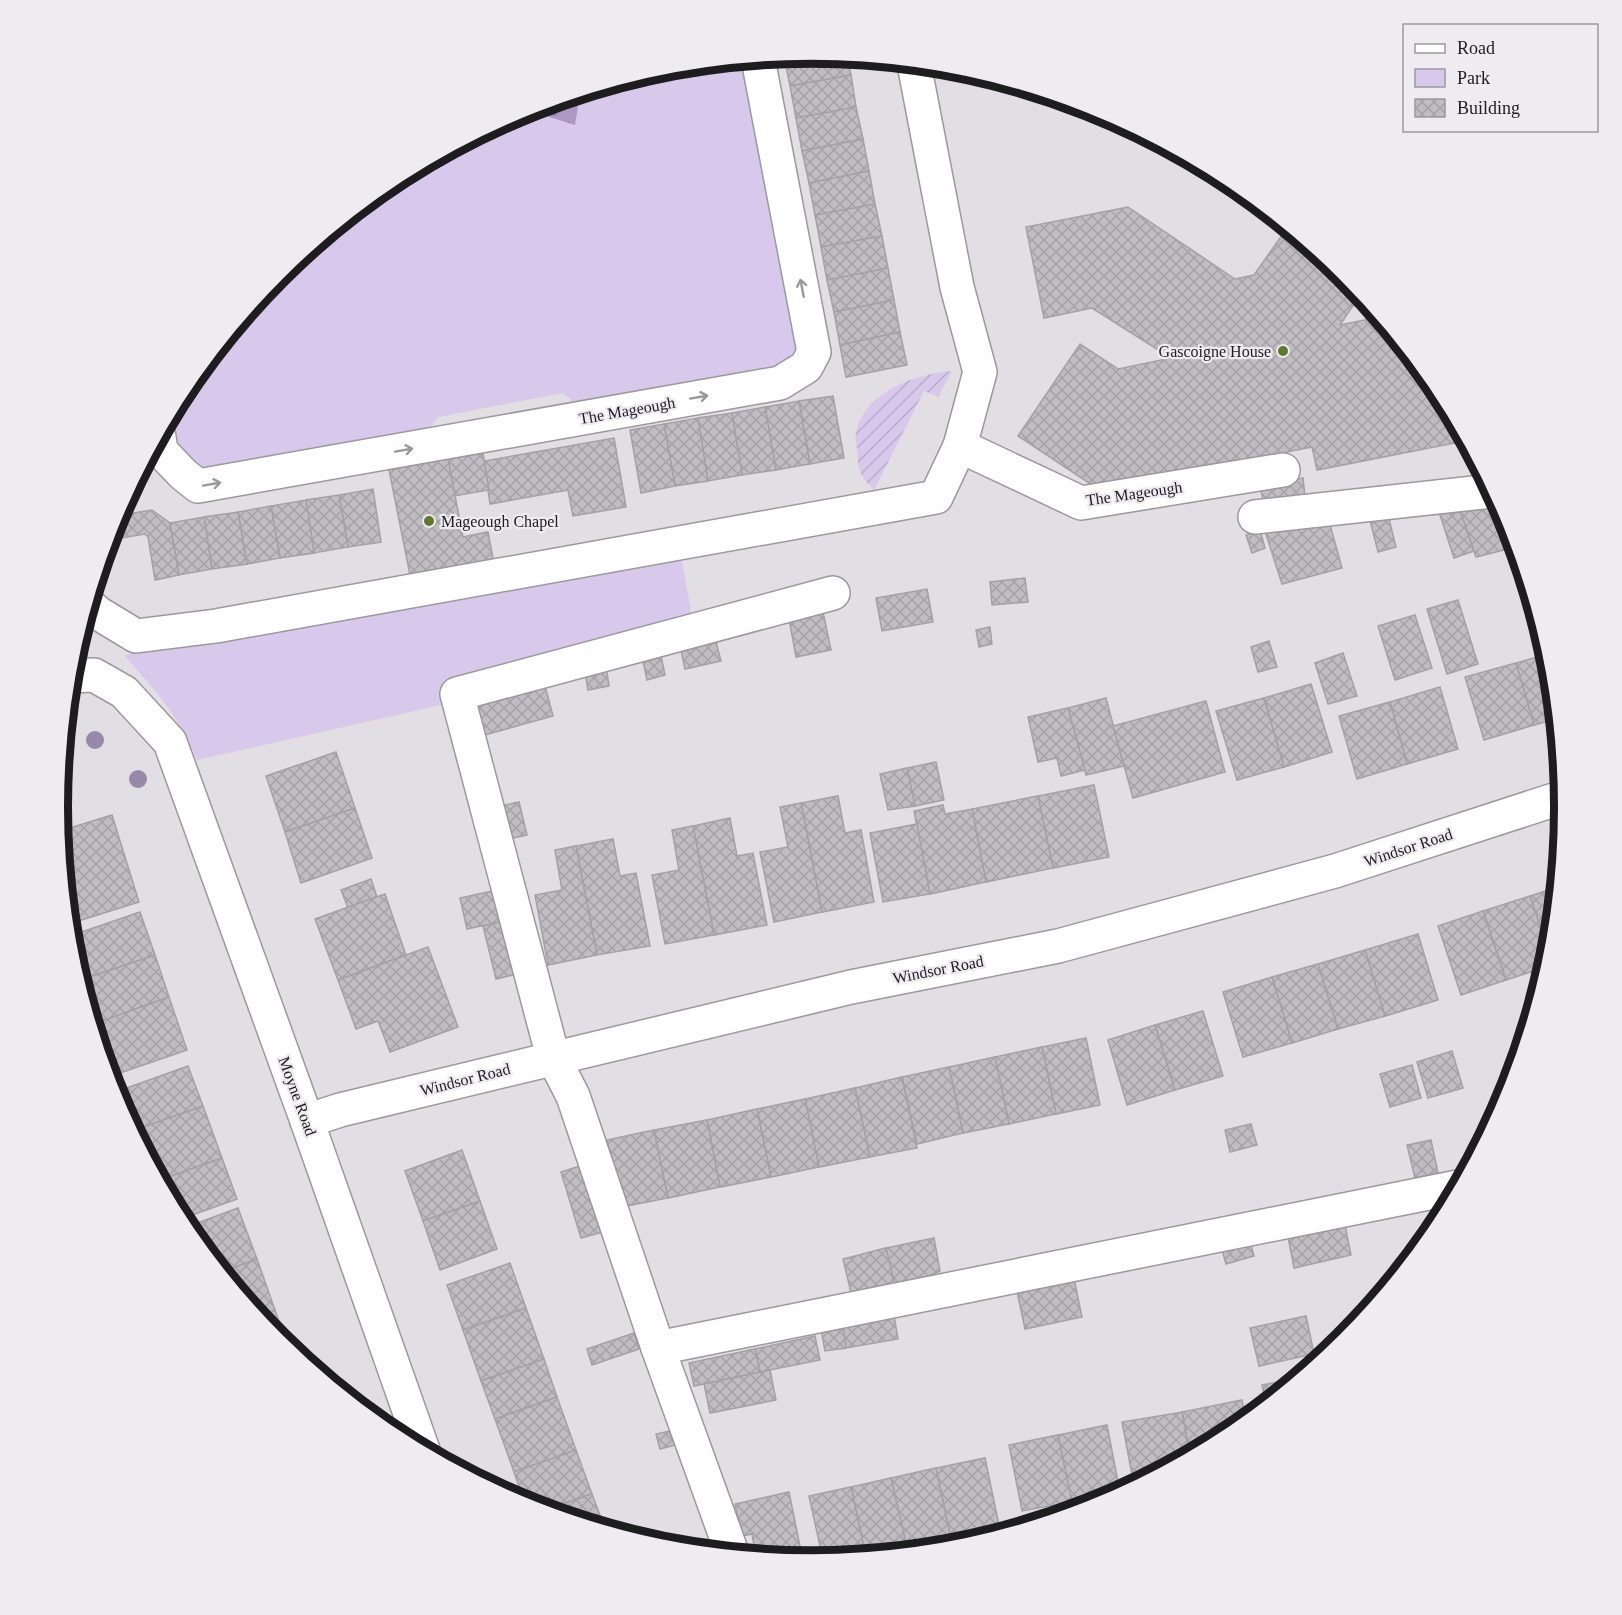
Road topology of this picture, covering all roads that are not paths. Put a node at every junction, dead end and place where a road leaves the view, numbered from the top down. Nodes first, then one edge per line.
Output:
1 (759, 66) edge
2 (917, 72) edge
3 (960, 446) junction
4 (161, 449) edge
5 (1283, 470) dead end
6 (1482, 491) edge
7 (1255, 517) dead end
8 (833, 593) dead end
9 (95, 610) edge
10 (80, 676) edge
11 (1554, 800) edge
12 (553, 1057) junction
13 (307, 1121) junction
14 (1448, 1189) edge
15 (658, 1348) junction
16 (419, 1438) edge
17 (729, 1546) edge

4 -> 1 street, The Mageough
2 - 3 street
3 - 5 street, The Mageough
3 - 9 street
6 - 7 street
8 - 12 street
10 - 13 street, Moyne Road
11 - 12 street, Windsor Road
12 - 13 street, Windsor Road
12 - 15 street
13 - 16 street, Moyne Road
14 - 15 street
15 - 17 street

